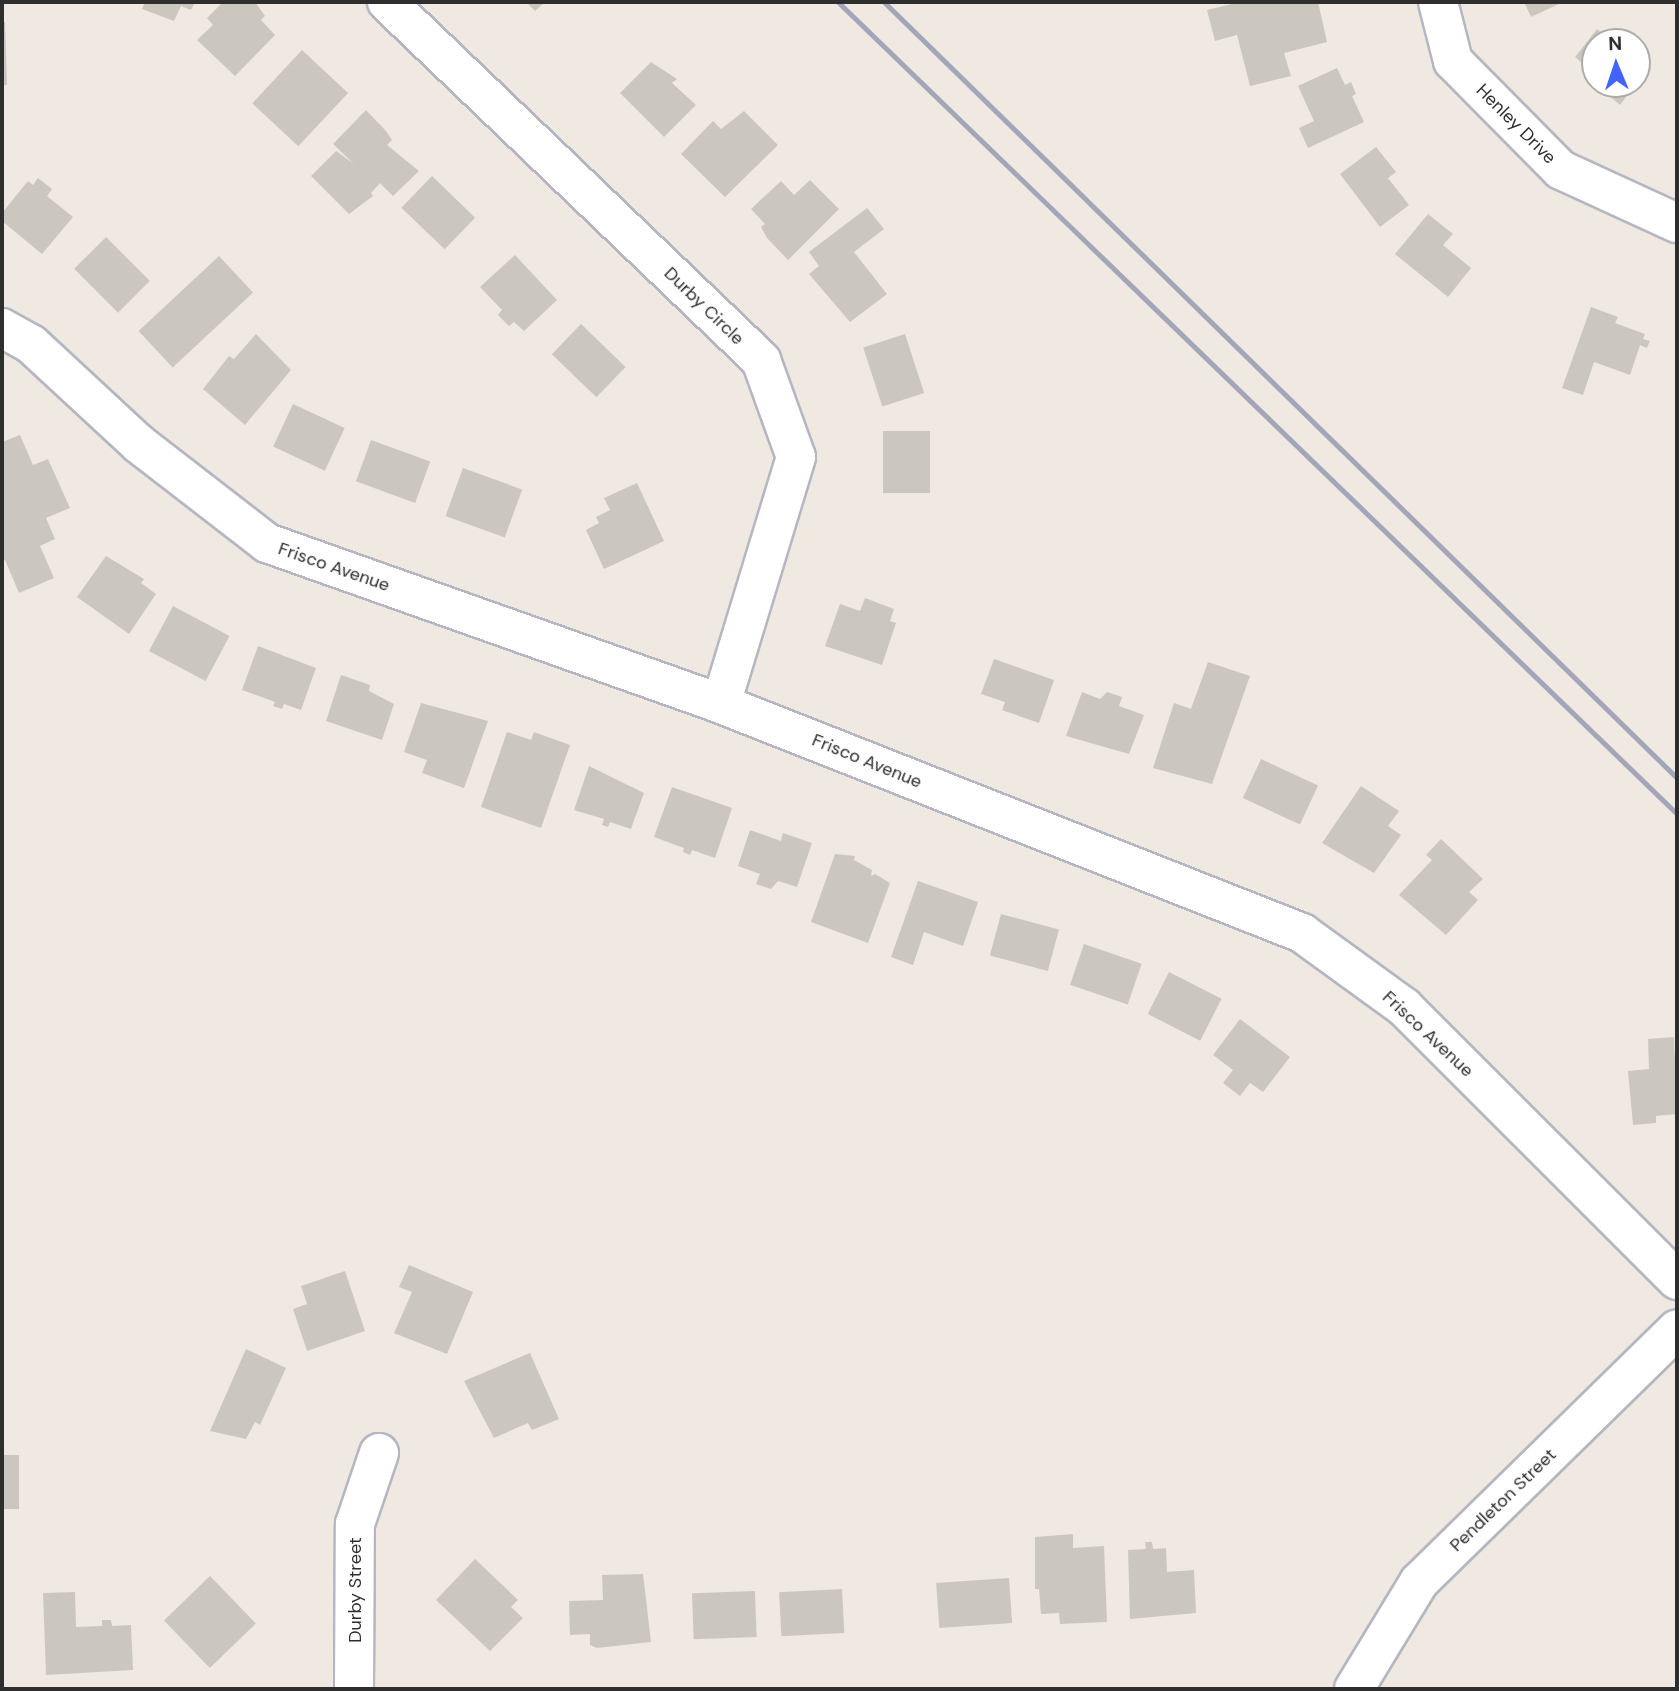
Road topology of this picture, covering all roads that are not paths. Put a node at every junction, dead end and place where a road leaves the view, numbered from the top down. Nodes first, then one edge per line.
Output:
1 (387, 2) edge
2 (1438, 2) edge
3 (1677, 223) edge
4 (2, 328) edge
5 (721, 704) junction
6 (1677, 1280) edge
7 (1677, 1329) edge
8 (379, 1453) dead end
9 (354, 1689) edge
10 (1353, 1689) edge

1 - 5 street, Durby Circle
2 - 3 street, Henley Drive
4 - 5 street, Frisco Avenue
5 - 6 street, Frisco Avenue
7 - 10 street, Pendleton Street
8 - 9 street, Durby Street

